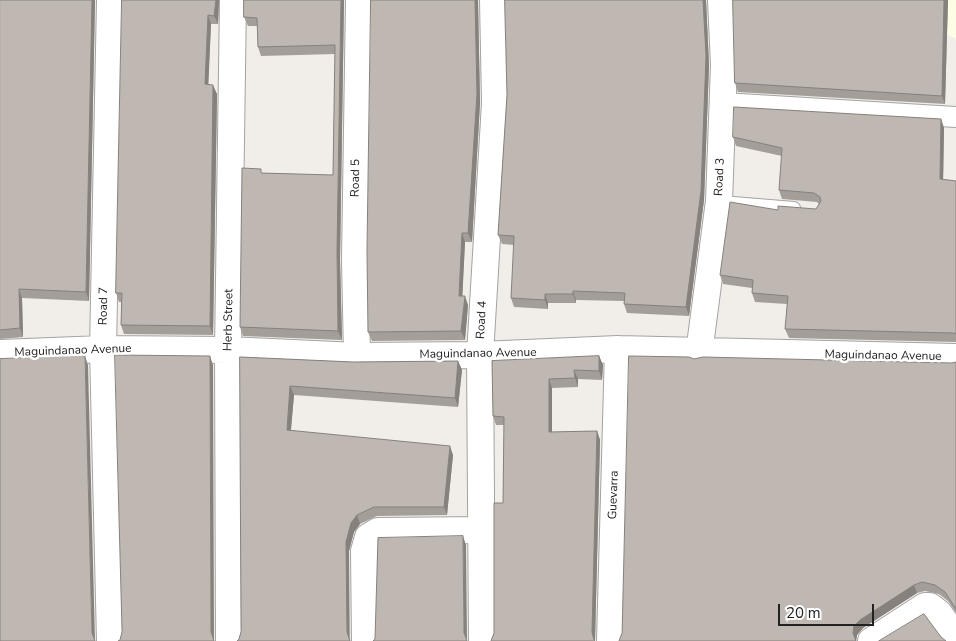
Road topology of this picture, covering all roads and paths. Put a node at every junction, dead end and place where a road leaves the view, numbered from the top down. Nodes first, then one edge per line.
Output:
1 (110, 0) edge
2 (233, 0) edge
3 (359, 0) edge
4 (493, 0) edge
5 (721, 0) edge
6 (723, 103) junction
7 (956, 117) edge
8 (719, 201) junction
9 (806, 209) edge
10 (103, 349) junction
11 (618, 349) junction
12 (228, 350) junction
13 (699, 352) junction
14 (0, 354) edge
15 (480, 355) junction
16 (357, 356) junction
17 (956, 357) edge
18 (482, 530) junction
19 (956, 637) edge
20 (110, 641) edge
21 (229, 641) edge
22 (365, 641) edge
23 (482, 641) edge
24 (610, 641) edge
25 (871, 641) edge

1 - 10 street, Road 7
2 - 12 street, Herb Street
3 - 16 street, Road 5
4 - 15 street, Road 4
5 - 6 street, Road 3
6 - 7 street
6 - 8 street, Road 3
8 - 9 lane
8 - 13 street, Road 3
10 - 12 street, Maguindanao Avenue
10 - 14 street, Maguindanao Avenue
10 - 20 street, Road 7
11 - 13 street, Maguindanao Avenue
11 - 15 street, Maguindanao Avenue
11 - 24 street, Guevarra
12 - 16 street, Maguindanao Avenue
12 - 21 street, Herb Street
13 - 17 street, Maguindanao Avenue
15 - 16 street, Maguindanao Avenue
15 - 18 street, Road 4
18 - 22 street
18 - 23 street, Road 4
19 - 25 street

